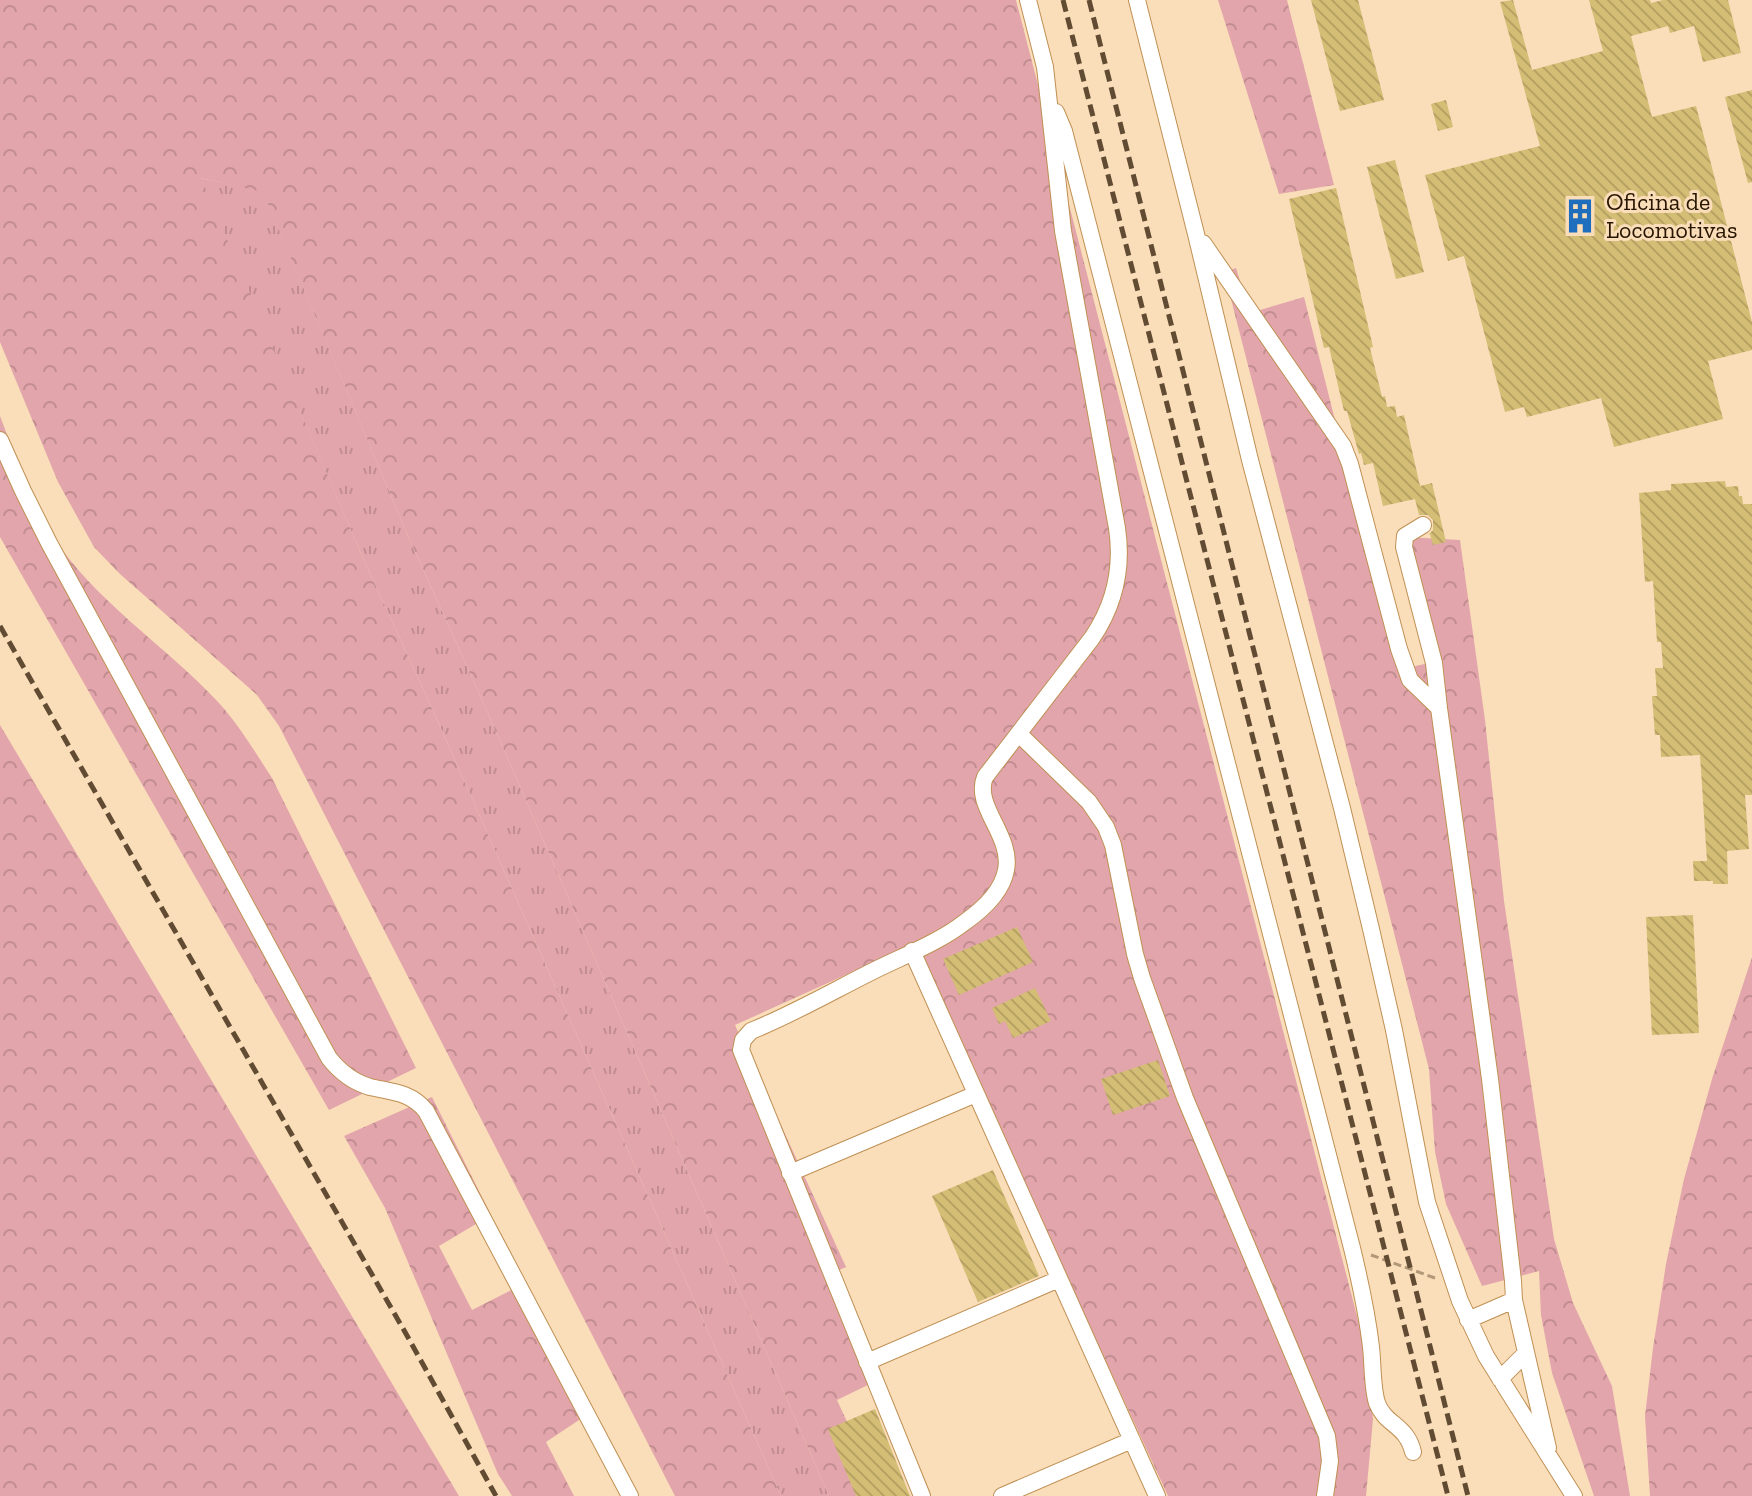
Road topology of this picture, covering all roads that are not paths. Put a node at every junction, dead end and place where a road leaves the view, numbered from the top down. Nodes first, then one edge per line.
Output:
1 (1028, 0) edge
2 (1137, 0) edge
3 (1050, 105) junction
4 (1196, 234) junction
5 (0, 440) edge
6 (1423, 525) dead end
7 (1439, 708) junction
8 (1019, 734) junction
9 (912, 951) junction
10 (976, 1094) junction
11 (790, 1173) junction
12 (1059, 1279) junction
13 (1514, 1300) junction
14 (1468, 1320) junction
15 (1526, 1353) junction
16 (867, 1362) junction
17 (1500, 1379) junction
18 (1132, 1440) junction
19 (1413, 1452) dead end
20 (1551, 1462) junction
21 (630, 1496) edge
22 (922, 1496) edge
23 (1002, 1496) edge
24 (1157, 1496) edge
25 (1325, 1496) edge
26 (1574, 1496) edge

1 - 3 street
2 - 4 street
3 - 8 street
3 - 19 street
4 - 7 street
4 - 14 street
5 - 21 street
6 - 7 street
7 - 13 street
8 - 9 street
8 - 25 street
9 - 10 street
9 - 11 street
10 - 11 street
10 - 12 street
11 - 16 street
12 - 16 street
12 - 18 street
13 - 14 street
13 - 15 street
14 - 17 street
15 - 17 street
15 - 20 street
16 - 22 street
17 - 20 street
18 - 23 street
18 - 24 street
20 - 26 street

